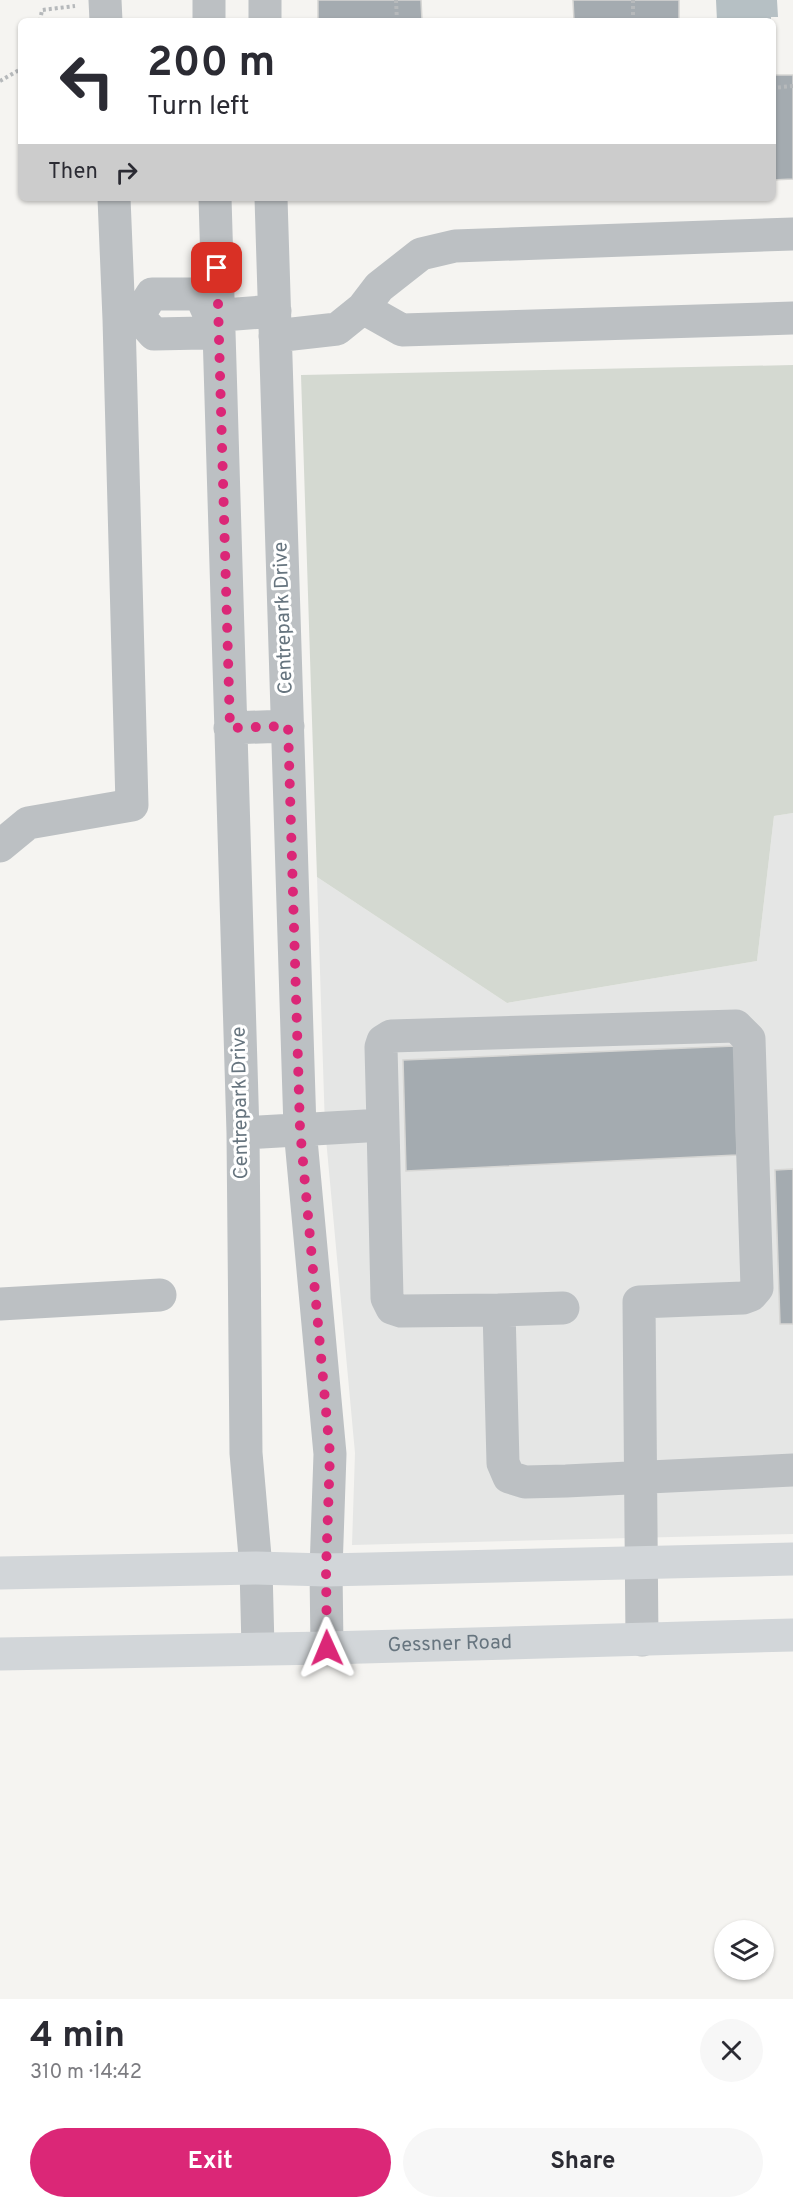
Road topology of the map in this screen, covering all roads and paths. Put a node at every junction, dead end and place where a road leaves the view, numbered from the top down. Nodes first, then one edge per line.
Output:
1 (209, 0) edge
2 (265, 0) edge
3 (396, 0) edge
4 (633, 0) edge
5 (106, 7) edge
6 (41, 18) edge
7 (209, 18) edge
8 (266, 18) edge
9 (397, 18) edge
10 (633, 18) edge
11 (18, 71) edge
12 (0, 81) edge
13 (793, 86) edge
14 (776, 88) edge
15 (114, 201) edge
16 (215, 201) edge
17 (271, 201) edge
18 (793, 234) edge
19 (363, 308) junction
20 (214, 316) junction
21 (129, 317) junction
22 (793, 318) edge
23 (275, 324) junction
24 (288, 726) junction
25 (230, 728) junction
26 (0, 846) edge
27 (383, 1125) junction
28 (300, 1129) junction
29 (243, 1134) junction
30 (160, 1295) dead end
31 (0, 1304) edge
32 (563, 1308) dead end
33 (499, 1310) junction
34 (793, 1470) edge
35 (641, 1477) junction
36 (793, 1559) edge
37 (642, 1563) junction
38 (256, 1568) junction
39 (326, 1570) junction
40 (0, 1573) edge
41 (793, 1635) edge
42 (642, 1640) junction
43 (258, 1648) junction
44 (327, 1648) junction
45 (0, 1654) edge

1 - 7 street
2 - 8 street
3 - 9 path
4 - 10 path
5 - 6 path
11 - 12 path
13 - 14 path
15 - 21 street
16 - 20 street, Centrepark Drive
17 - 23 street, Centrepark Drive
18 - 19 street
19 - 22 street
19 - 23 street
20 - 21 street
20 - 23 street
20 - 25 street, Centrepark Drive
21 - 26 street
23 - 24 street, Centrepark Drive
24 - 25 street
24 - 28 street, Centrepark Drive
25 - 29 street, Centrepark Drive
27 - 28 street
27 - 33 street
27 - 35 street
28 - 29 street
28 - 39 street, Centrepark Drive
29 - 38 street, Centrepark Drive
30 - 31 street
32 - 33 street
33 - 35 street
34 - 35 street
35 - 37 street
36 - 37 main road
37 - 39 main road
37 - 42 street
38 - 39 main road
38 - 40 main road
38 - 43 street, Centrepark Drive
39 - 44 street, Centrepark Drive
41 - 42 main road, Gessner Road
42 - 44 main road, Gessner Road
43 - 44 main road, Gessner Road
43 - 45 main road, Gessner Road

